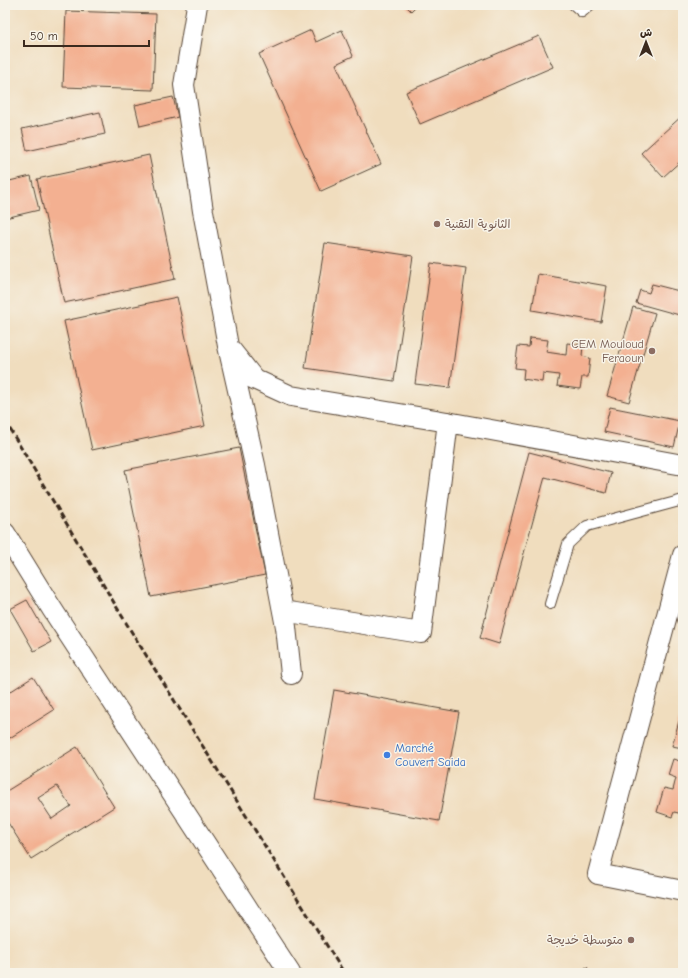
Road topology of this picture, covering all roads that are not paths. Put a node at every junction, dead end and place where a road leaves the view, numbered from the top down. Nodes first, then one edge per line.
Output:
1 (197, 5) edge
2 (574, 5) edge
3 (590, 5) edge
4 (228, 346) junction
5 (448, 422) junction
6 (683, 465) edge
7 (683, 500) edge
8 (5, 534) edge
9 (683, 555) edge
10 (550, 604) dead end
11 (283, 611) junction
12 (291, 674) dead end
13 (683, 891) edge
14 (290, 973) edge

1 - 4 street
2 - 3 lane
4 - 5 street
4 - 11 street
5 - 6 street
5 - 11 street
7 - 10 lane
8 - 14 street
9 - 13 street
11 - 12 street

